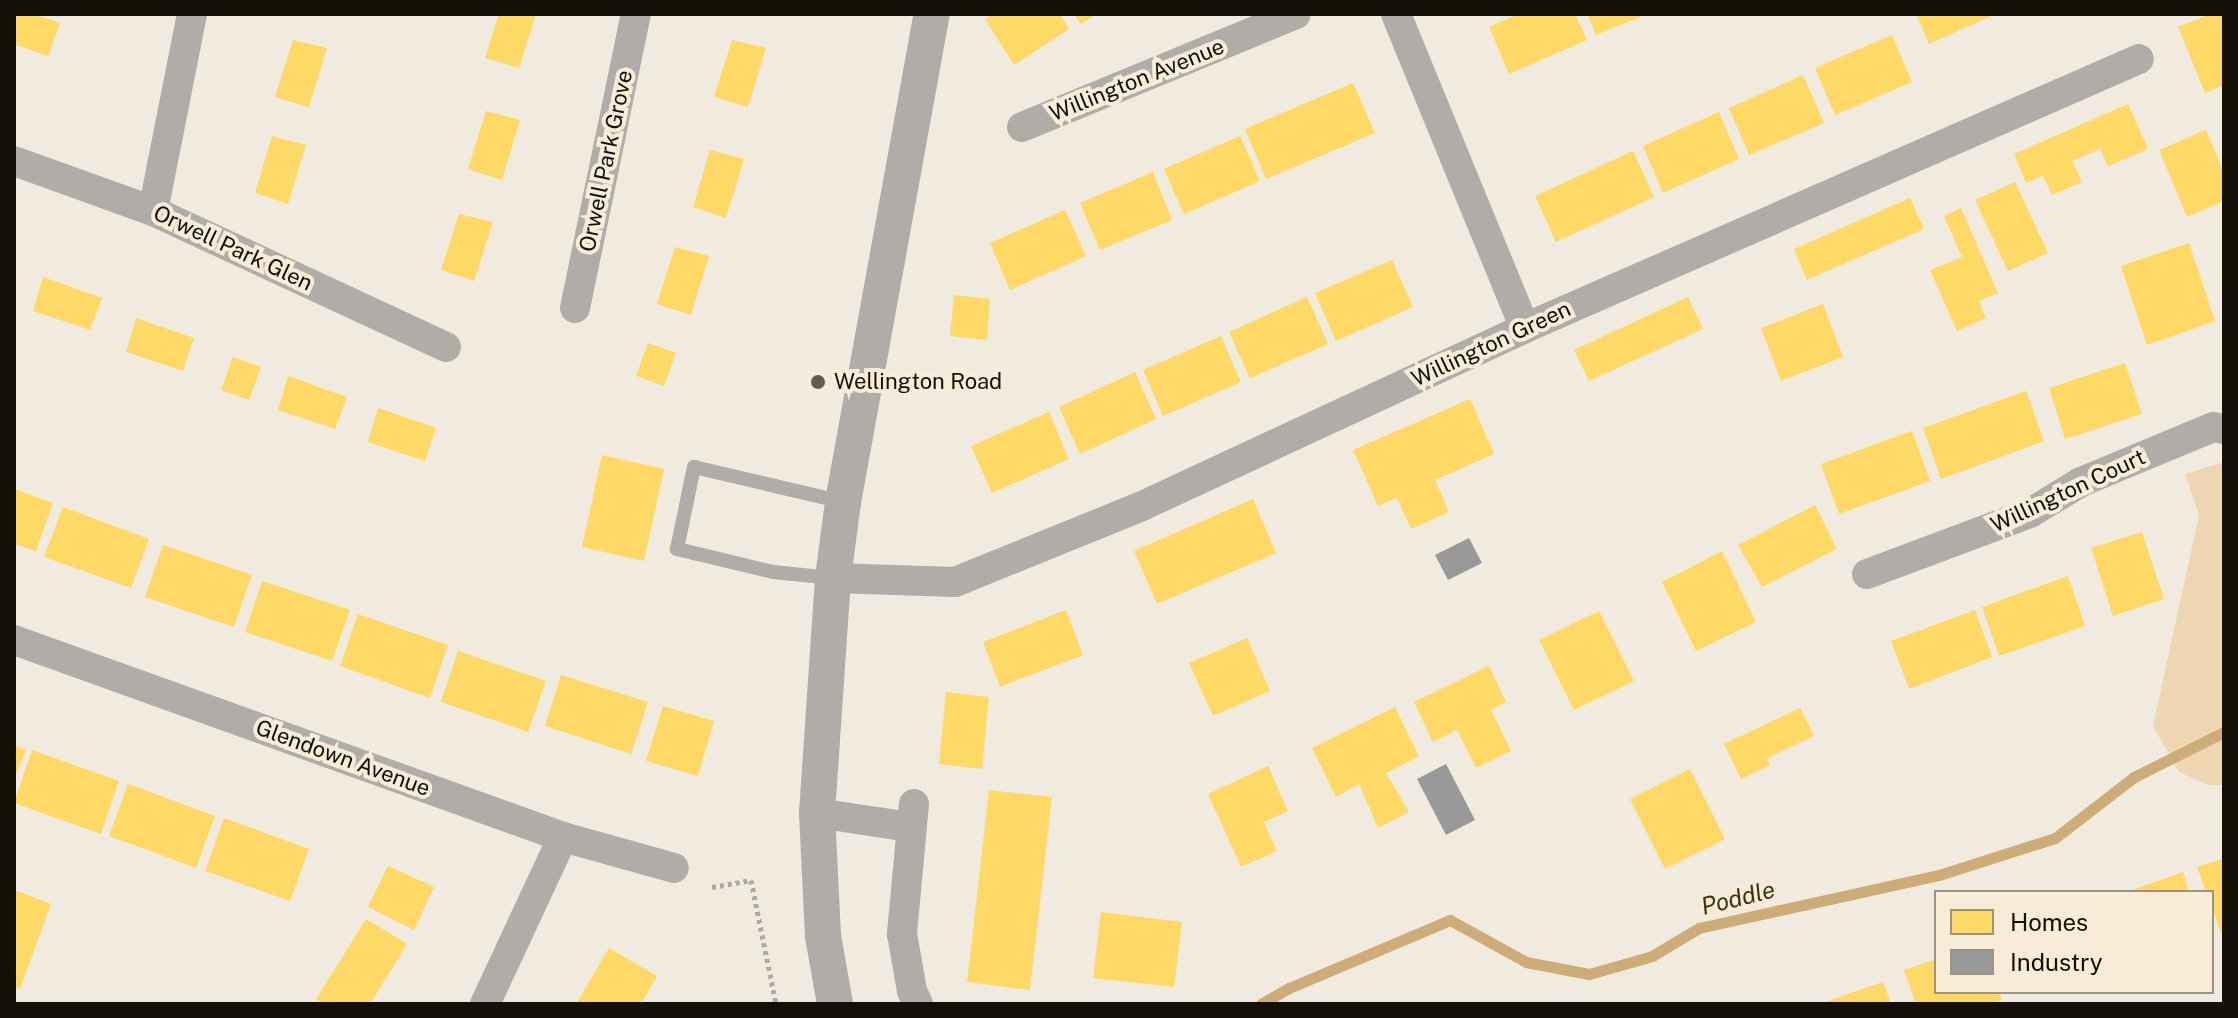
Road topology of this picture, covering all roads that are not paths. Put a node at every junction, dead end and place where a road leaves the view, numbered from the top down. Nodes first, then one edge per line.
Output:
1 (192, 14) edge
2 (636, 14) edge
3 (932, 14) edge
4 (1296, 14) edge
5 (1396, 14) edge
6 (2139, 59) dead end
7 (1022, 127) dead end
8 (14, 161) edge
9 (153, 211) junction
10 (575, 308) dead end
11 (1525, 328) junction
12 (446, 347) dead end
13 (2224, 429) edge
14 (843, 502) junction
15 (1867, 574) dead end
16 (833, 578) junction
17 (14, 640) edge
18 (817, 813) junction
19 (563, 837) junction
20 (674, 868) dead end
21 (485, 1004) edge
22 (835, 1004) edge
23 (918, 1004) edge

1 - 9 street
2 - 10 street, Orwell Park Grove
3 - 14 street
4 - 7 street, Willington Avenue
5 - 11 street
6 - 11 street, Willington Green
8 - 9 street, Orwell Park Glen
9 - 12 street, Orwell Park Glen
11 - 16 street, Willington Green
13 - 15 street, Willington Court
14 - 16 street
14 - 16 lane
16 - 18 street
17 - 19 street, Glendown Avenue
18 - 22 street
18 - 23 street
19 - 20 street, Glendown Avenue
19 - 21 street

